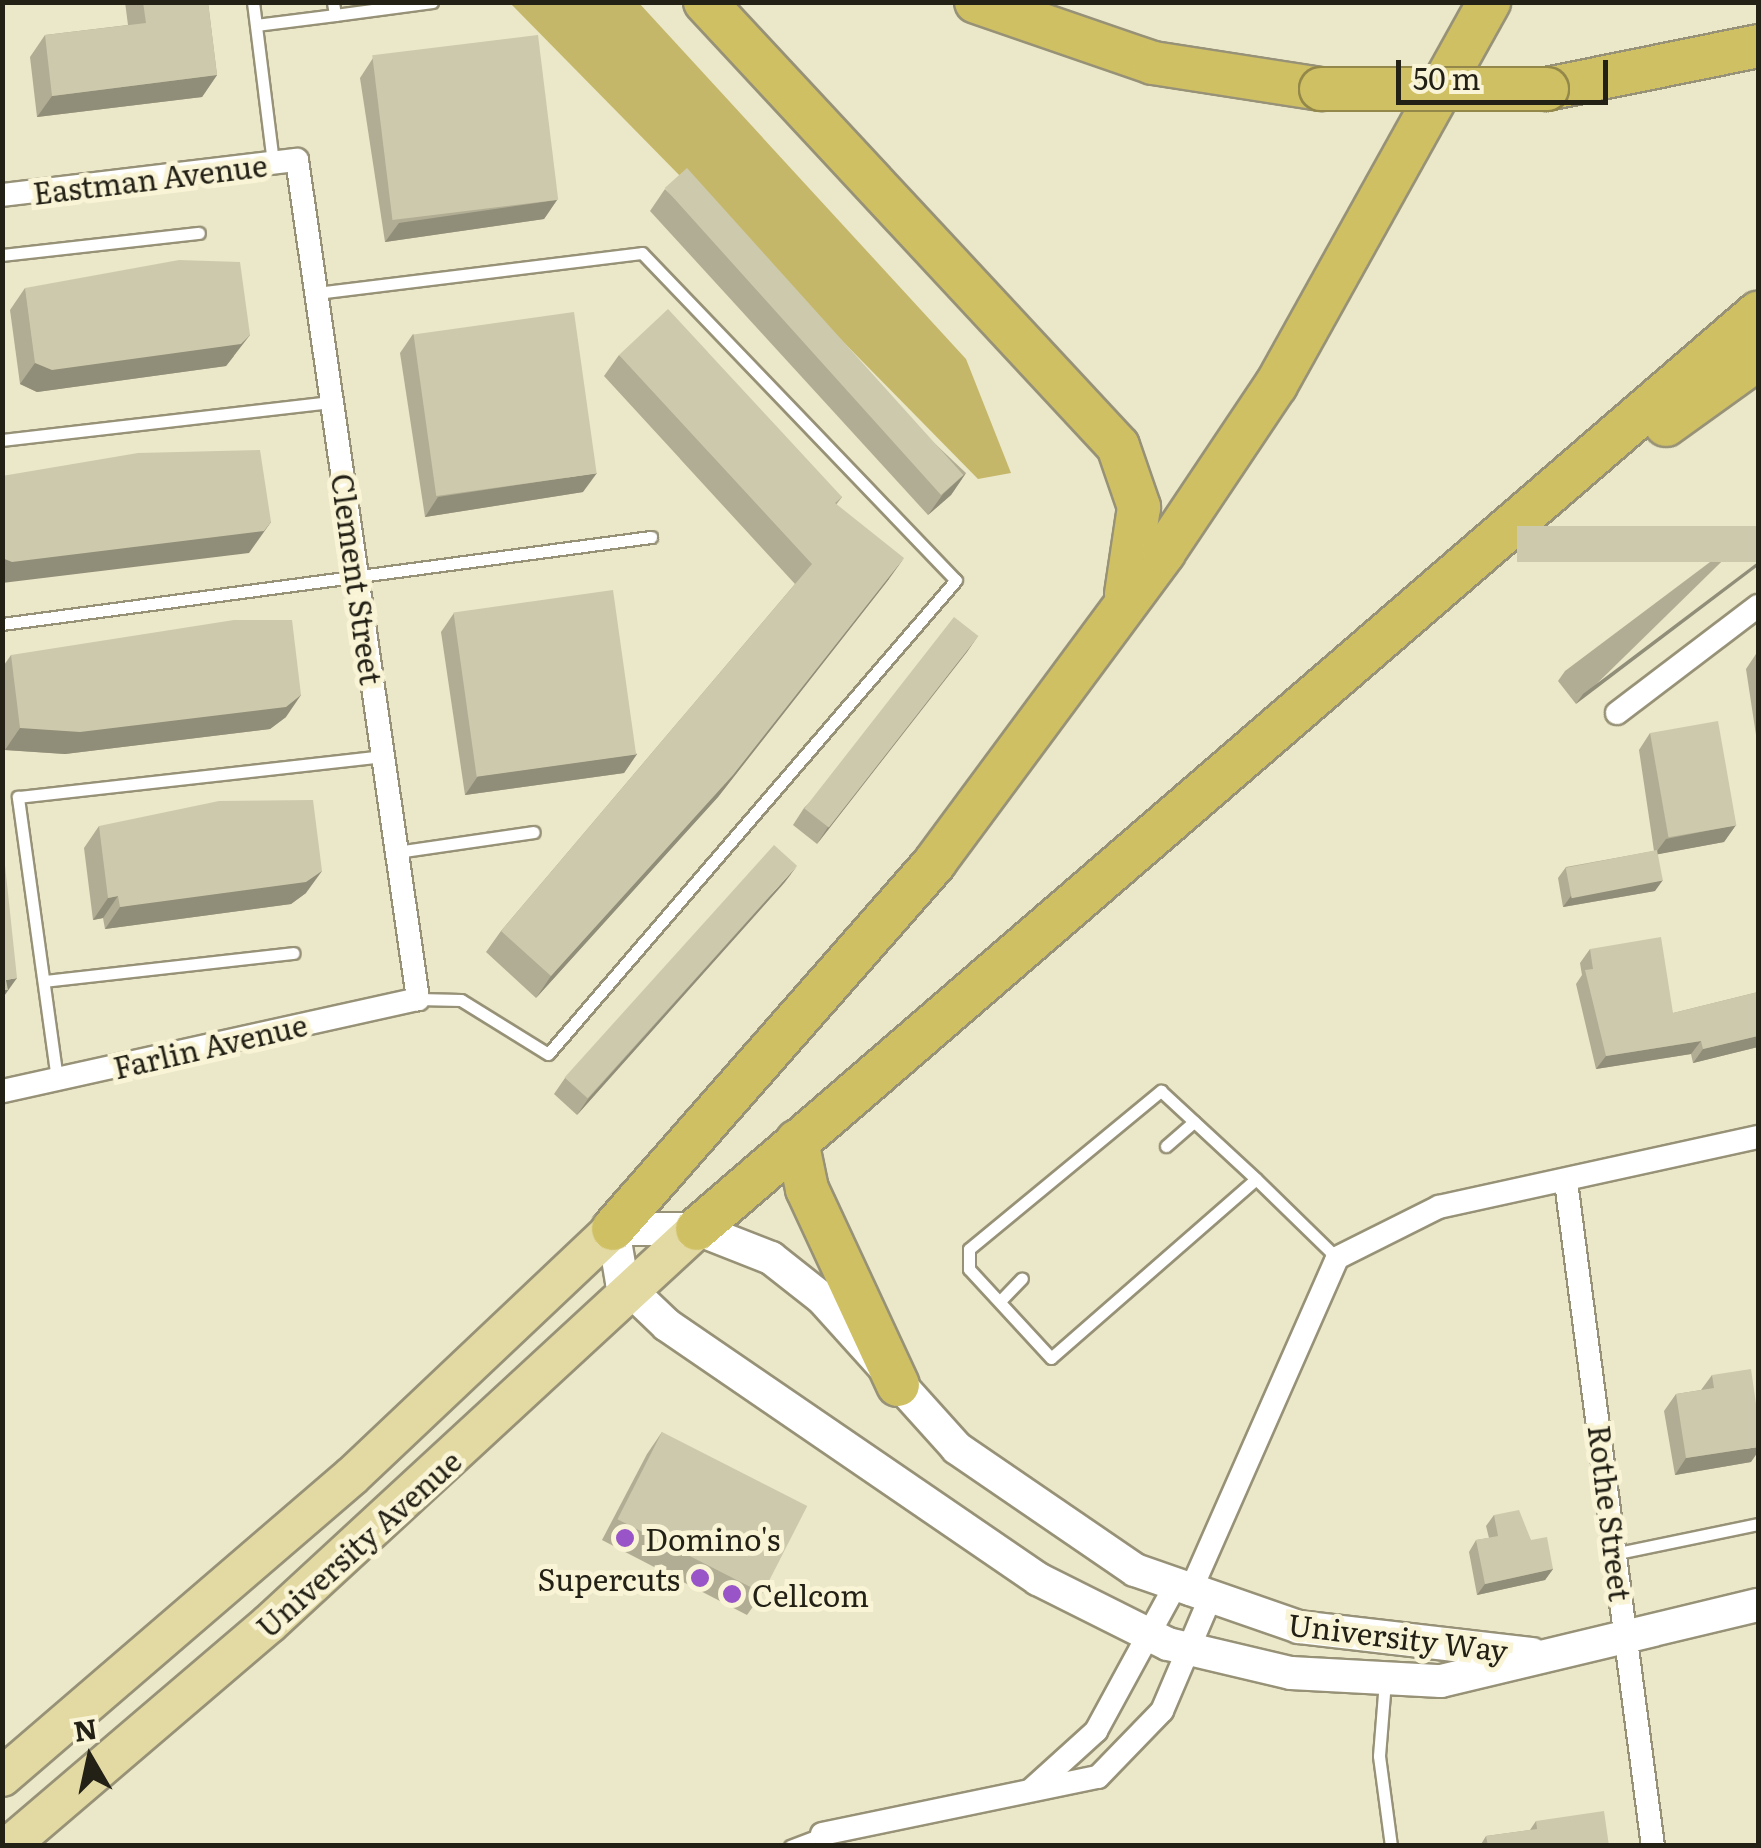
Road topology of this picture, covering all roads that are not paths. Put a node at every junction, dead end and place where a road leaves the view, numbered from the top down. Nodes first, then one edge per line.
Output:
1 (253, 2) edge
2 (432, 2) edge
3 (706, 2) edge
4 (976, 2) edge
5 (1488, 2) edge
6 (334, 9) edge
7 (256, 24) junction
8 (1758, 46) edge
9 (297, 160) joint
10 (273, 163) junction
11 (2, 195) edge
12 (198, 233) dead end
13 (2, 255) edge
14 (316, 293) junction
15 (1758, 313) edge
16 (1758, 360) edge
17 (332, 402) junction
18 (2, 440) edge
19 (651, 537) dead end
20 (1506, 538) junction
21 (357, 576) junction
22 (1758, 606) edge
23 (1118, 616) junction
24 (2, 624) edge
25 (1617, 712) dead end
26 (383, 756) junction
27 (534, 832) dead end
28 (397, 852) junction
29 (293, 953) dead end
30 (44, 981) junction
31 (418, 999) junction
32 (58, 1079) junction
33 (2, 1091) edge
34 (1194, 1122) junction
35 (1758, 1138) edge
36 (796, 1141) junction
37 (1166, 1146) dead end
38 (1256, 1180) junction
39 (1566, 1182) junction
40 (612, 1229) junction
41 (697, 1229) junction
42 (1337, 1258) junction
43 (1022, 1278) dead end
44 (628, 1291) junction
45 (1001, 1300) junction
46 (898, 1385) junction
47 (1758, 1524) edge
48 (1618, 1552) junction
49 (1191, 1594) junction
50 (1758, 1605) edge
51 (1147, 1635) junction
52 (1626, 1635) junction
53 (1192, 1651) junction
54 (1532, 1654) junction
55 (1385, 1681) junction
56 (2, 1777) edge
57 (1031, 1790) junction
58 (822, 1834) joint
59 (9, 1846) edge
60 (790, 1846) edge
61 (1391, 1846) edge
62 (1653, 1846) edge

1 - 7 lane
2 - 6 lane
3 - 23 highway
4 - 8 highway, bridge
5 - 23 highway
6 - 7 lane
7 - 10 lane
9 - 10 street, Eastman Avenue
9 - 14 street, Clement Street
10 - 11 street, Eastman Avenue
12 - 13 lane
14 - 17 street, Clement Street
14 - 31 lane
15 - 20 highway
16 - 20 highway
17 - 18 lane
17 - 21 street, Clement Street
19 - 21 lane
20 - 36 highway
21 - 24 lane
21 - 26 street, Clement Street
22 - 25 street
23 - 40 highway
26 - 28 street, Clement Street
26 - 30 lane
27 - 28 lane
28 - 31 street, Clement Street
29 - 30 lane
30 - 32 lane
31 - 32 street, Farlin Avenue
32 - 33 street, Farlin Avenue
34 - 37 lane
34 - 38 lane
34 - 45 lane
35 - 39 street
36 - 41 highway
36 - 46 highway
38 - 42 lane
38 - 45 lane
39 - 42 street
39 - 48 street, Rothe Street
40 - 41 main road, University Way
40 - 44 main road
40 - 56 main road, University Avenue
41 - 44 main road, University Avenue
41 - 46 main road, University Way
42 - 49 street
43 - 45 lane
44 - 51 main road, University Way
44 - 59 main road, University Avenue
46 - 49 main road, University Way
47 - 48 lane
48 - 52 street, Rothe Street
49 - 51 street
49 - 53 street
49 - 54 main road, University Way
50 - 52 main road
51 - 53 main road, University Way
51 - 57 street
52 - 54 main road
52 - 62 street, Rothe Street
53 - 55 main road, University Way
53 - 57 street
54 - 55 main road, University Way
55 - 61 lane
57 - 58 street
58 - 60 lane

